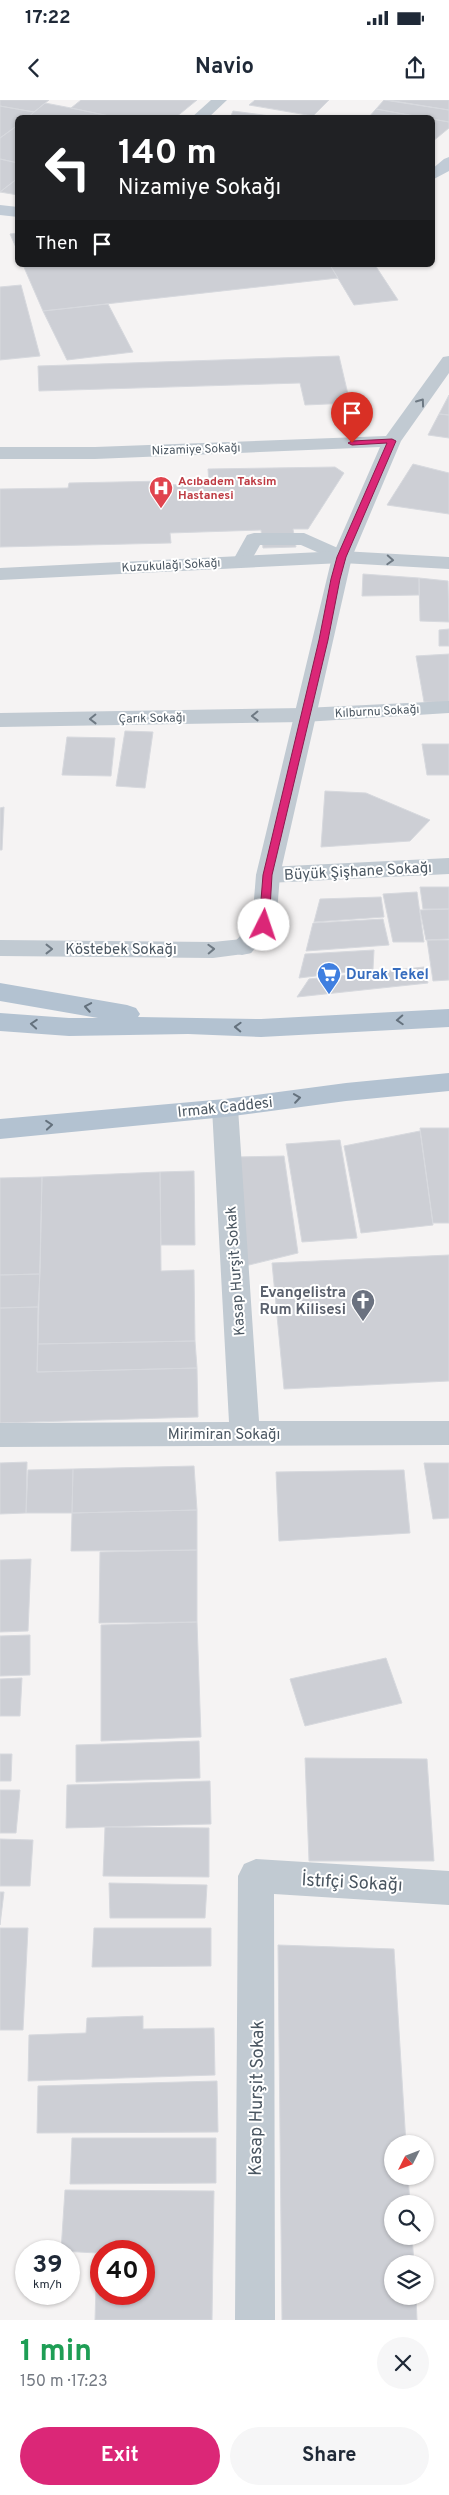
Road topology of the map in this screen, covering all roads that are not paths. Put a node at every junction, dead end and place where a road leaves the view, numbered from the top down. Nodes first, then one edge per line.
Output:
1 (220, 100) edge
2 (202, 115) edge
3 (449, 162) edge
4 (435, 174) edge
5 (0, 210) edge
6 (15, 212) edge
7 (449, 361) edge
8 (392, 441) junction
9 (0, 453) edge
10 (342, 557) junction
11 (241, 562) junction
12 (449, 563) edge
13 (0, 574) edge
14 (449, 707) edge
15 (304, 715) junction
16 (0, 720) edge
17 (449, 866) edge
18 (268, 875) junction
19 (0, 948) edge
20 (0, 992) edge
21 (449, 1018) edge
22 (0, 1022) edge
23 (188, 1025) junction
24 (449, 1082) edge
25 (225, 1108) junction
26 (0, 1129) edge
27 (449, 1433) edge
28 (245, 1434) junction
29 (0, 1435) edge
30 (256, 1876) joint
31 (449, 1888) edge
32 (255, 2320) edge

1 - 2 street
3 - 4 main road
5 - 6 main road
8 -> 7 street
8 - 9 street, Nizamiye Sokağı
8 - 10 street
10 - 11 street, Kuzukulağı Sokağı
10 - 11 lane
10 -> 12 street, Kuzukulağı Sokağı
10 - 15 street
11 - 13 street, Kuzukulağı Sokağı
14 - 15 street, Kılburnu Sokağı
15 -> 16 street, Çarık Sokağı
15 - 18 street
17 - 18 street, Büyük Şişhane Sokağı
19 -> 18 street, Köstebek Sokağı
23 -> 20 main road
21 -> 23 main road
23 -> 22 main road
25 -> 24 main road, Irmak Caddesi
26 -> 25 main road, Irmak Caddesi
25 - 28 street, Kasap Hurşit Sokak
27 - 28 street, Mirimiran Sokağı
28 - 29 street, Mirimiran Sokağı
30 - 31 street, İstıfçi Sokağı
30 - 32 street, Kasap Hurşit Sokak

